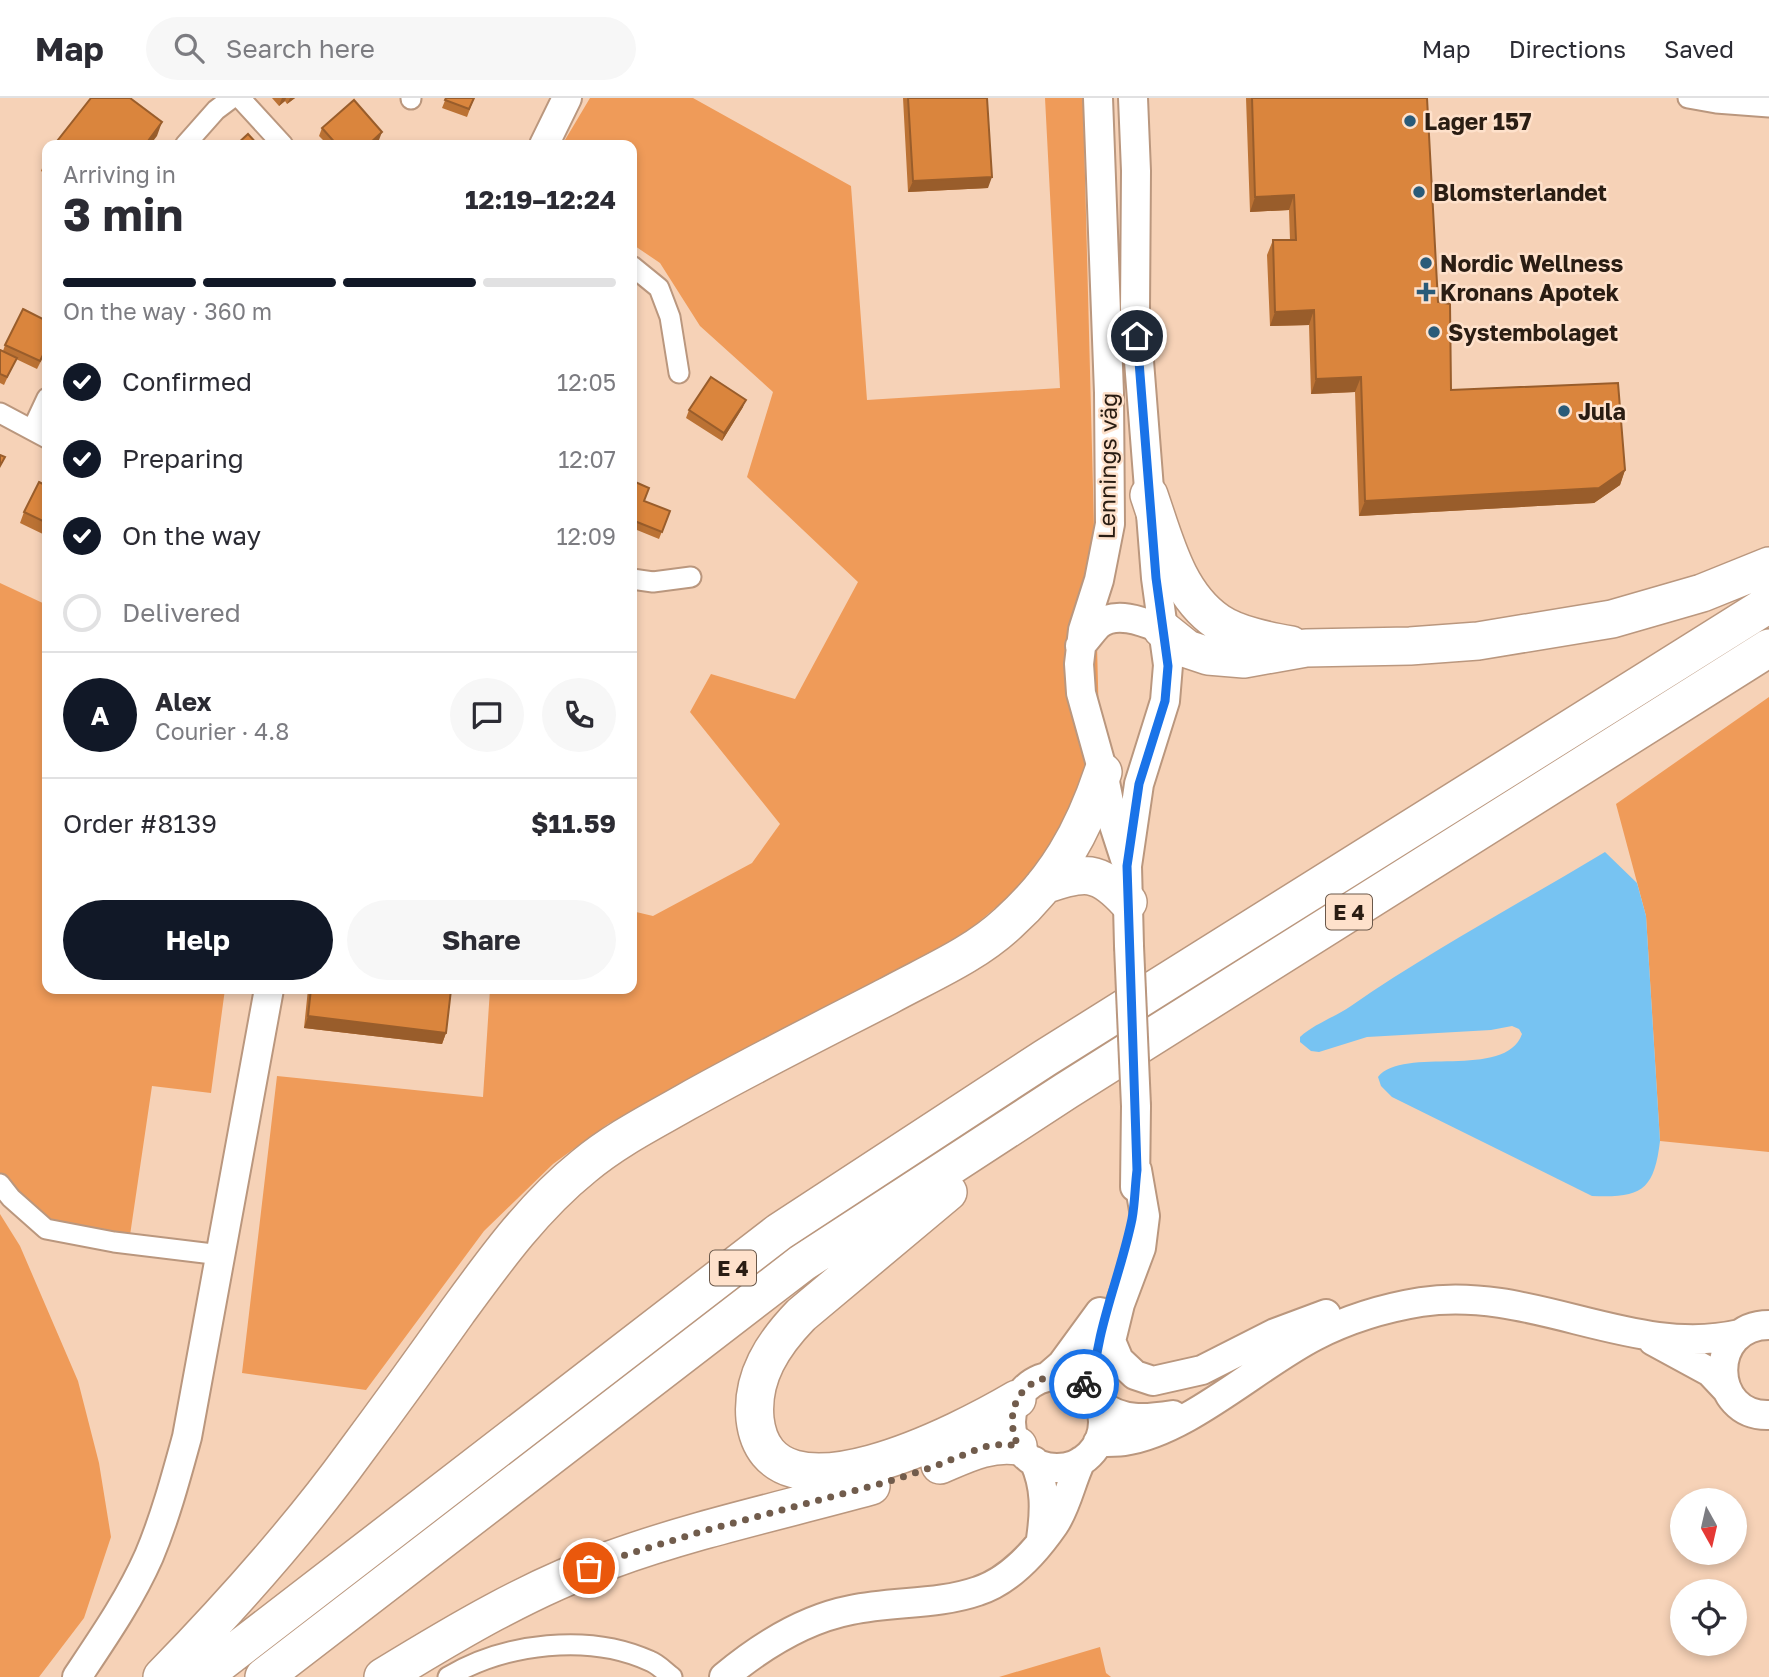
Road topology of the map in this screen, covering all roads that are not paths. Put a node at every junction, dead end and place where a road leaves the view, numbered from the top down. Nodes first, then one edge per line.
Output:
1 (232, 98) edge
2 (240, 98) edge
3 (567, 98) edge
4 (1098, 98) edge
5 (1133, 98) edge
6 (1688, 98) edge
7 (1769, 107) edge
8 (189, 140) edge
9 (278, 140) edge
10 (546, 140) edge
11 (637, 270) edge
12 (679, 373) dead end
13 (0, 413) edge
14 (39, 434) edge
15 (1149, 495) junction
16 (1769, 566) edge
17 (691, 576) dead end
18 (637, 580) edge
19 (1769, 604) edge
20 (1162, 629) junction
21 (1080, 646) junction
22 (1306, 648) junction
23 (1769, 648) edge
24 (1103, 772) junction
25 (1127, 866) junction
26 (1044, 885) junction
27 (1128, 902) junction
28 (268, 994) edge
29 (1066, 1091) junction
30 (1137, 1170) junction
31 (0, 1184) edge
32 (220, 1255) junction
33 (1109, 1297) junction
34 (1422, 1302) junction
35 (1758, 1322) edge
36 (1646, 1336) junction
37 (1047, 1377) junction
38 (1726, 1389) junction
39 (1017, 1399) junction
40 (1096, 1399) junction
41 (1193, 1412) junction
42 (1769, 1415) edge
43 (1089, 1451) junction
44 (1026, 1453) junction
45 (1041, 1542) junction
46 (77, 1677) edge
47 (162, 1677) edge
48 (202, 1677) edge
49 (264, 1677) edge
50 (383, 1677) edge
51 (448, 1677) edge
52 (671, 1677) edge
53 (724, 1677) edge

1 - 8 street
2 - 9 street
3 - 10 main road
4 - 21 main road, Lennings väg
5 - 15 main road, Lennings väg
6 - 7 street
11 - 12 street
13 - 14 street
15 - 20 main road, Lennings väg
15 - 22 highway
16 - 22 highway
17 - 18 street
19 - 48 highway, E 4
20 - 21 main road
20 - 22 highway
20 - 25 main road, Lennings väg
21 - 24 main road, Lennings väg
23 - 29 highway, E 4
24 - 25 main road, Lennings väg
24 - 26 highway
25 - 27 main road
26 - 27 highway
26 - 47 highway
27 - 30 main road, bridge
28 - 32 main road
29 - 39 highway
29 - 49 highway, E 4
30 - 33 main road
30 - 34 main road
31 - 32 street
32 - 46 main road
33 - 37 main road
33 - 40 main road
34 - 36 main road
34 - 41 main road
35 - 36 main road
35 - 38 main road
36 - 38 main road
37 - 39 main road
37 - 40 main road
38 - 42 main road
39 - 44 main road
40 - 41 main road
40 - 43 main road
41 - 43 main road
43 - 44 main road
43 - 45 main road
44 - 45 main road
44 - 50 highway
45 - 53 main road
51 - 52 street

